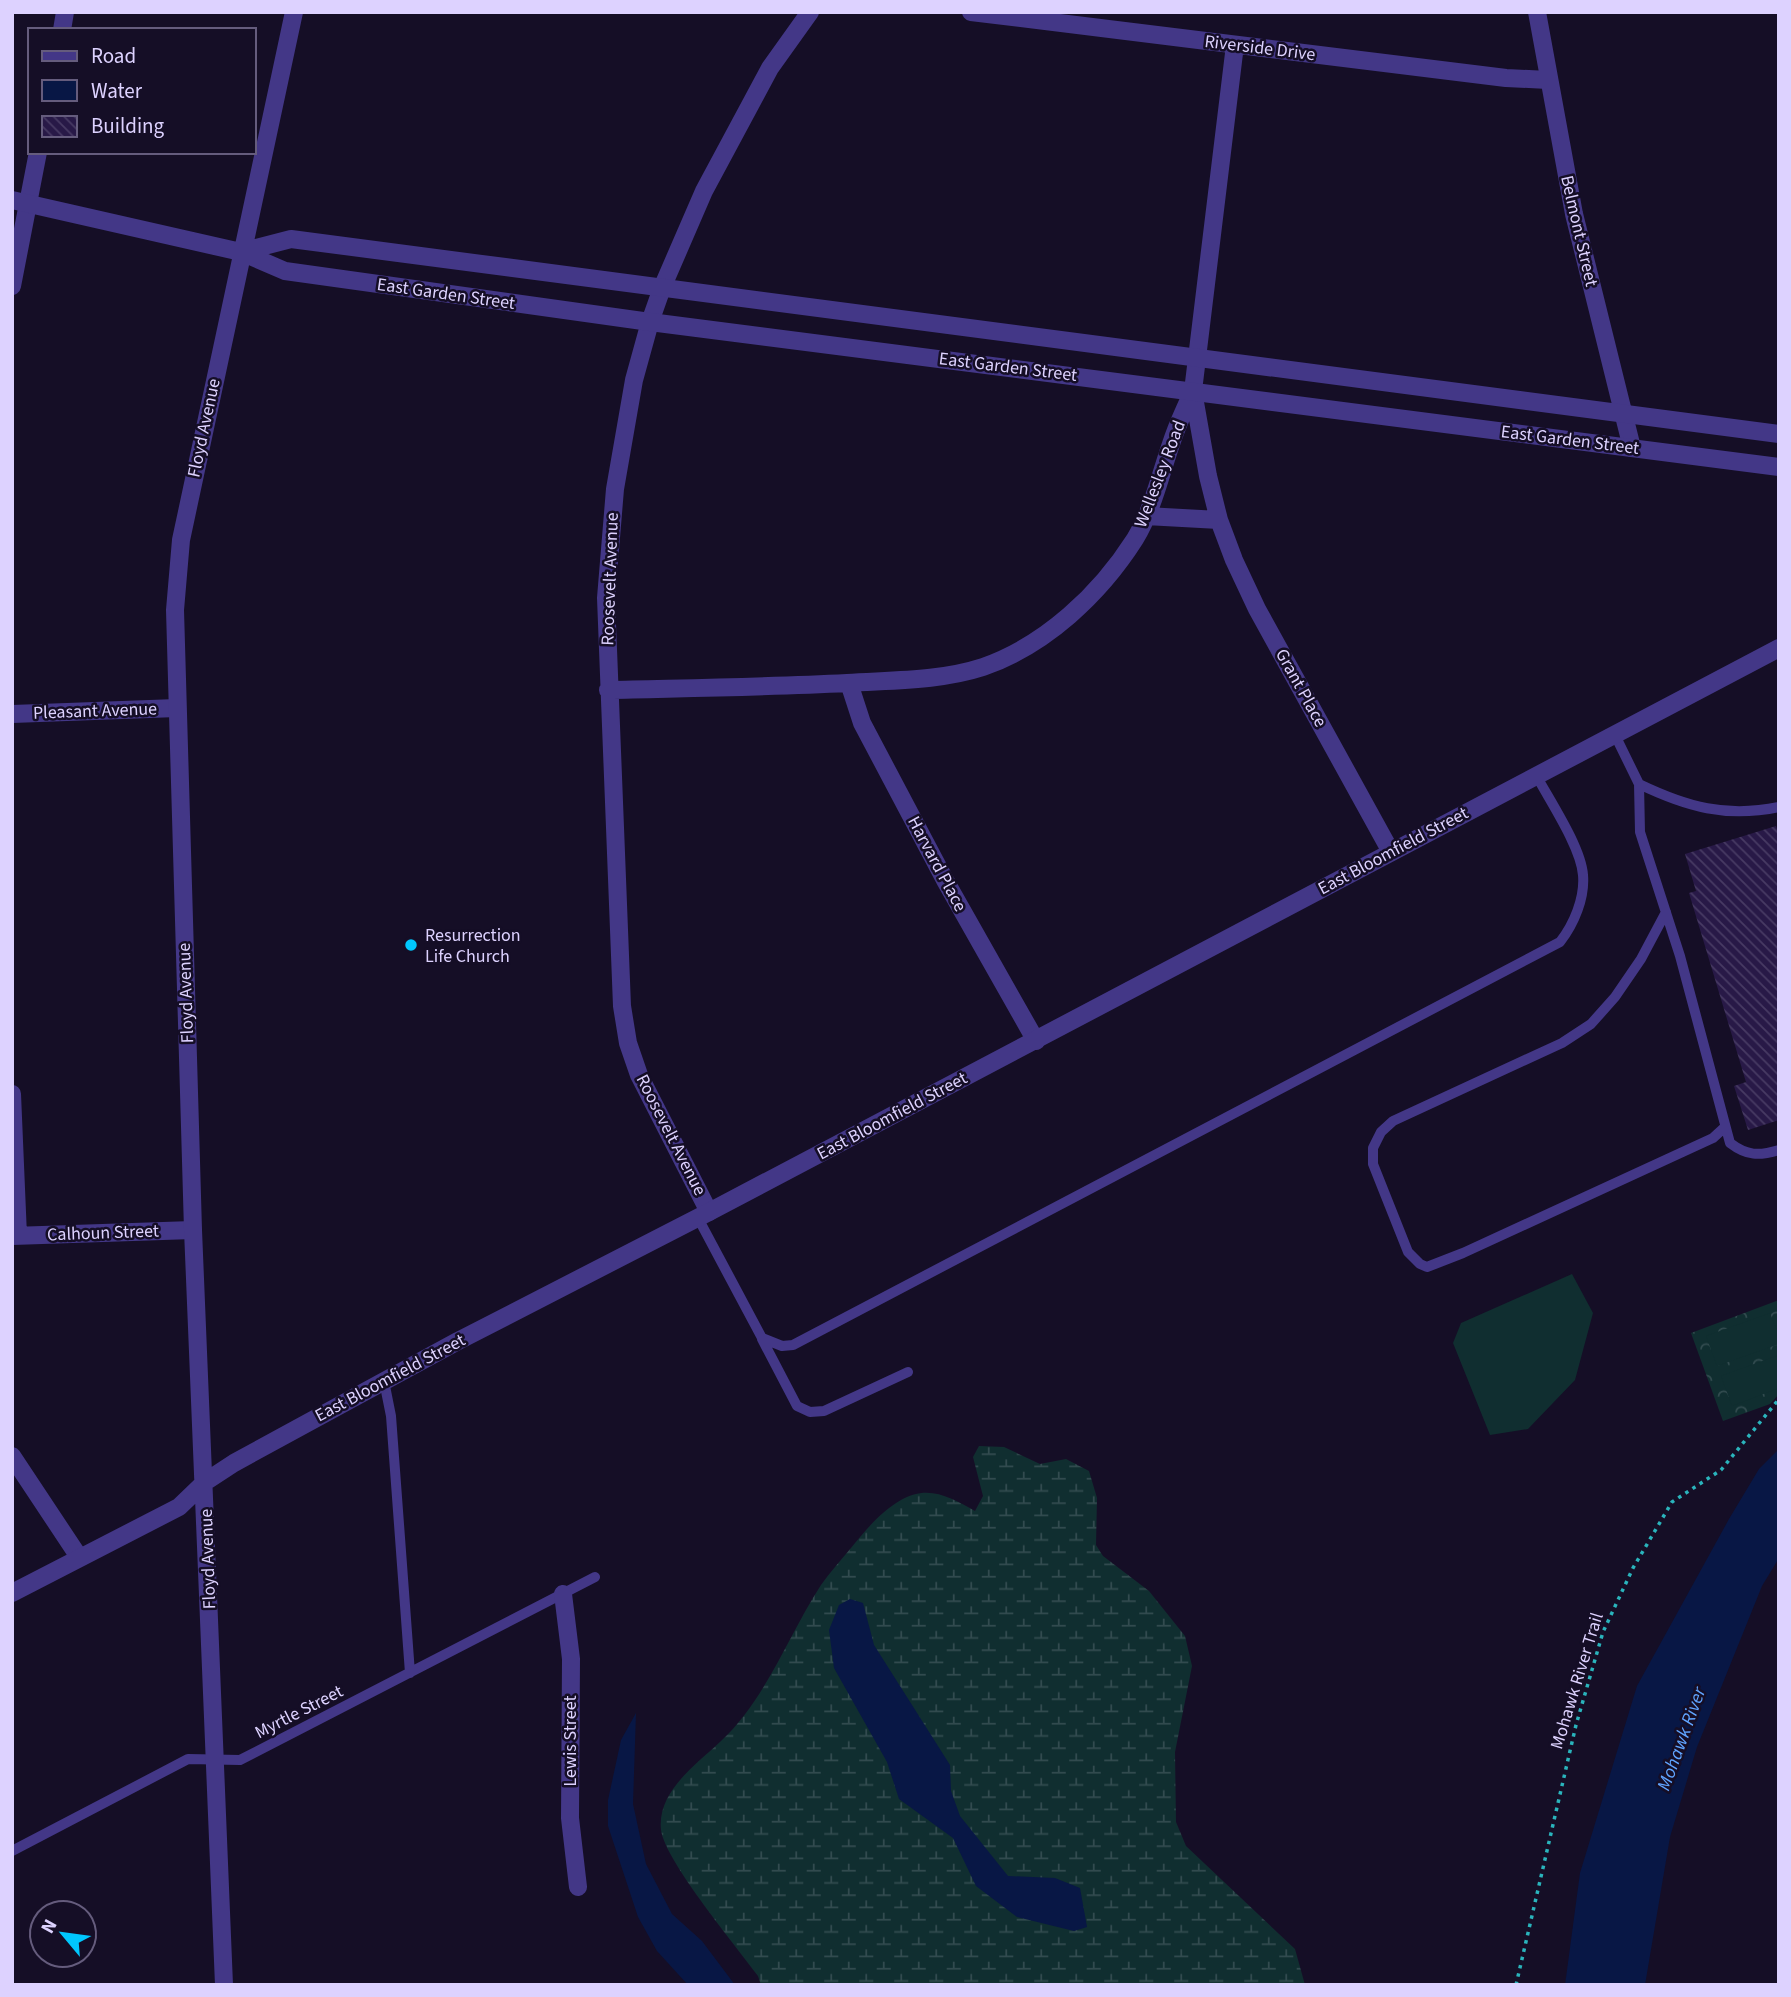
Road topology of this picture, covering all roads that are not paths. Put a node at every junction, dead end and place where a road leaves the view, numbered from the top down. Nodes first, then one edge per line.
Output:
1 (294, 12) edge
2 (810, 12) edge
3 (971, 12) edge
4 (1537, 12) edge
5 (1235, 45) junction
6 (1548, 80) junction
7 (37, 154) edge
8 (20, 201) edge
9 (241, 252) junction
10 (12, 286) edge
11 (662, 288) junction
12 (650, 322) junction
13 (1198, 357) junction
14 (1193, 391) junction
15 (1623, 412) junction
16 (1779, 434) edge
17 (1632, 447) junction
18 (1779, 467) edge
19 (1146, 516) junction
20 (1219, 520) junction
21 (1779, 648) edge
22 (849, 682) junction
23 (608, 690) junction
24 (177, 708) junction
25 (12, 714) edge
26 (1614, 733) junction
27 (1536, 775) junction
28 (1639, 784) junction
29 (1779, 807) edge
30 (1391, 852) junction
31 (1666, 912) junction
32 (1036, 1041) junction
33 (12, 1094) edge
34 (1725, 1127) junction
35 (1779, 1150) edge
36 (704, 1215) junction
37 (193, 1230) junction
38 (15, 1236) edge
39 (762, 1338) junction
40 (908, 1372) dead end
41 (384, 1381) junction
42 (12, 1456) edge
43 (205, 1482) junction
44 (79, 1557) junction
45 (596, 1577) dead end
46 (12, 1593) edge
47 (563, 1594) junction
48 (410, 1672) junction
49 (215, 1759) junction
50 (12, 1851) edge
51 (578, 1887) dead end
52 (224, 1985) edge

1 - 9 street, Floyd Avenue
2 - 11 street, Roosevelt Avenue
3 - 5 street, Riverside Drive
4 - 6 street, Belmont Street
5 - 6 street, Riverside Drive
5 - 13 street, Wellesley Road
6 - 15 street, Belmont Street
7 - 8 street
8 - 9 street, East Garden Street
8 - 10 street
9 - 11 street, East Garden Street
9 - 12 street, East Garden Street
9 - 24 street, Floyd Avenue
11 - 12 street, Roosevelt Avenue
11 - 13 street, East Garden Street
12 - 14 street, East Garden Street
12 - 23 street, Roosevelt Avenue
13 - 14 street, Wellesley Road
13 - 15 street, East Garden Street
14 - 17 street, East Garden Street
14 - 19 street, Wellesley Road
14 - 20 street, Grant Place
15 - 16 street, East Garden Street
15 - 17 street, Belmont Street
17 - 18 street, East Garden Street
19 - 20 street
19 - 22 street, Wellesley Road
20 - 30 street, Grant Place
21 - 26 street, East Bloomfield Street
22 - 23 street, Wellesley Road
22 - 32 street, Harvard Place
23 - 36 street, Roosevelt Avenue
24 - 25 street, Pleasant Avenue
24 - 37 street, Floyd Avenue
26 - 27 street, East Bloomfield Street
26 - 28 lane
27 - 30 street, East Bloomfield Street
27 - 39 lane
28 - 29 lane
28 - 31 lane
30 - 32 street, East Bloomfield Street
31 - 34 lane
31 - 34 lane
32 - 36 street, East Bloomfield Street
33 - 38 street
34 - 35 lane
36 - 39 lane
36 - 41 street, East Bloomfield Street
37 - 38 street, Calhoun Street
37 - 43 street, Floyd Avenue
39 - 40 lane
41 - 43 street, East Bloomfield Street
41 - 48 lane
42 - 44 street
43 - 44 street, East Bloomfield Street
43 - 49 street, Floyd Avenue
44 - 46 street, East Bloomfield Street
45 - 47 lane, Myrtle Street
47 - 48 lane, Myrtle Street
47 - 51 street, Lewis Street
48 - 49 lane, Myrtle Street
49 - 50 lane, Myrtle Street
49 - 52 street, Floyd Avenue

